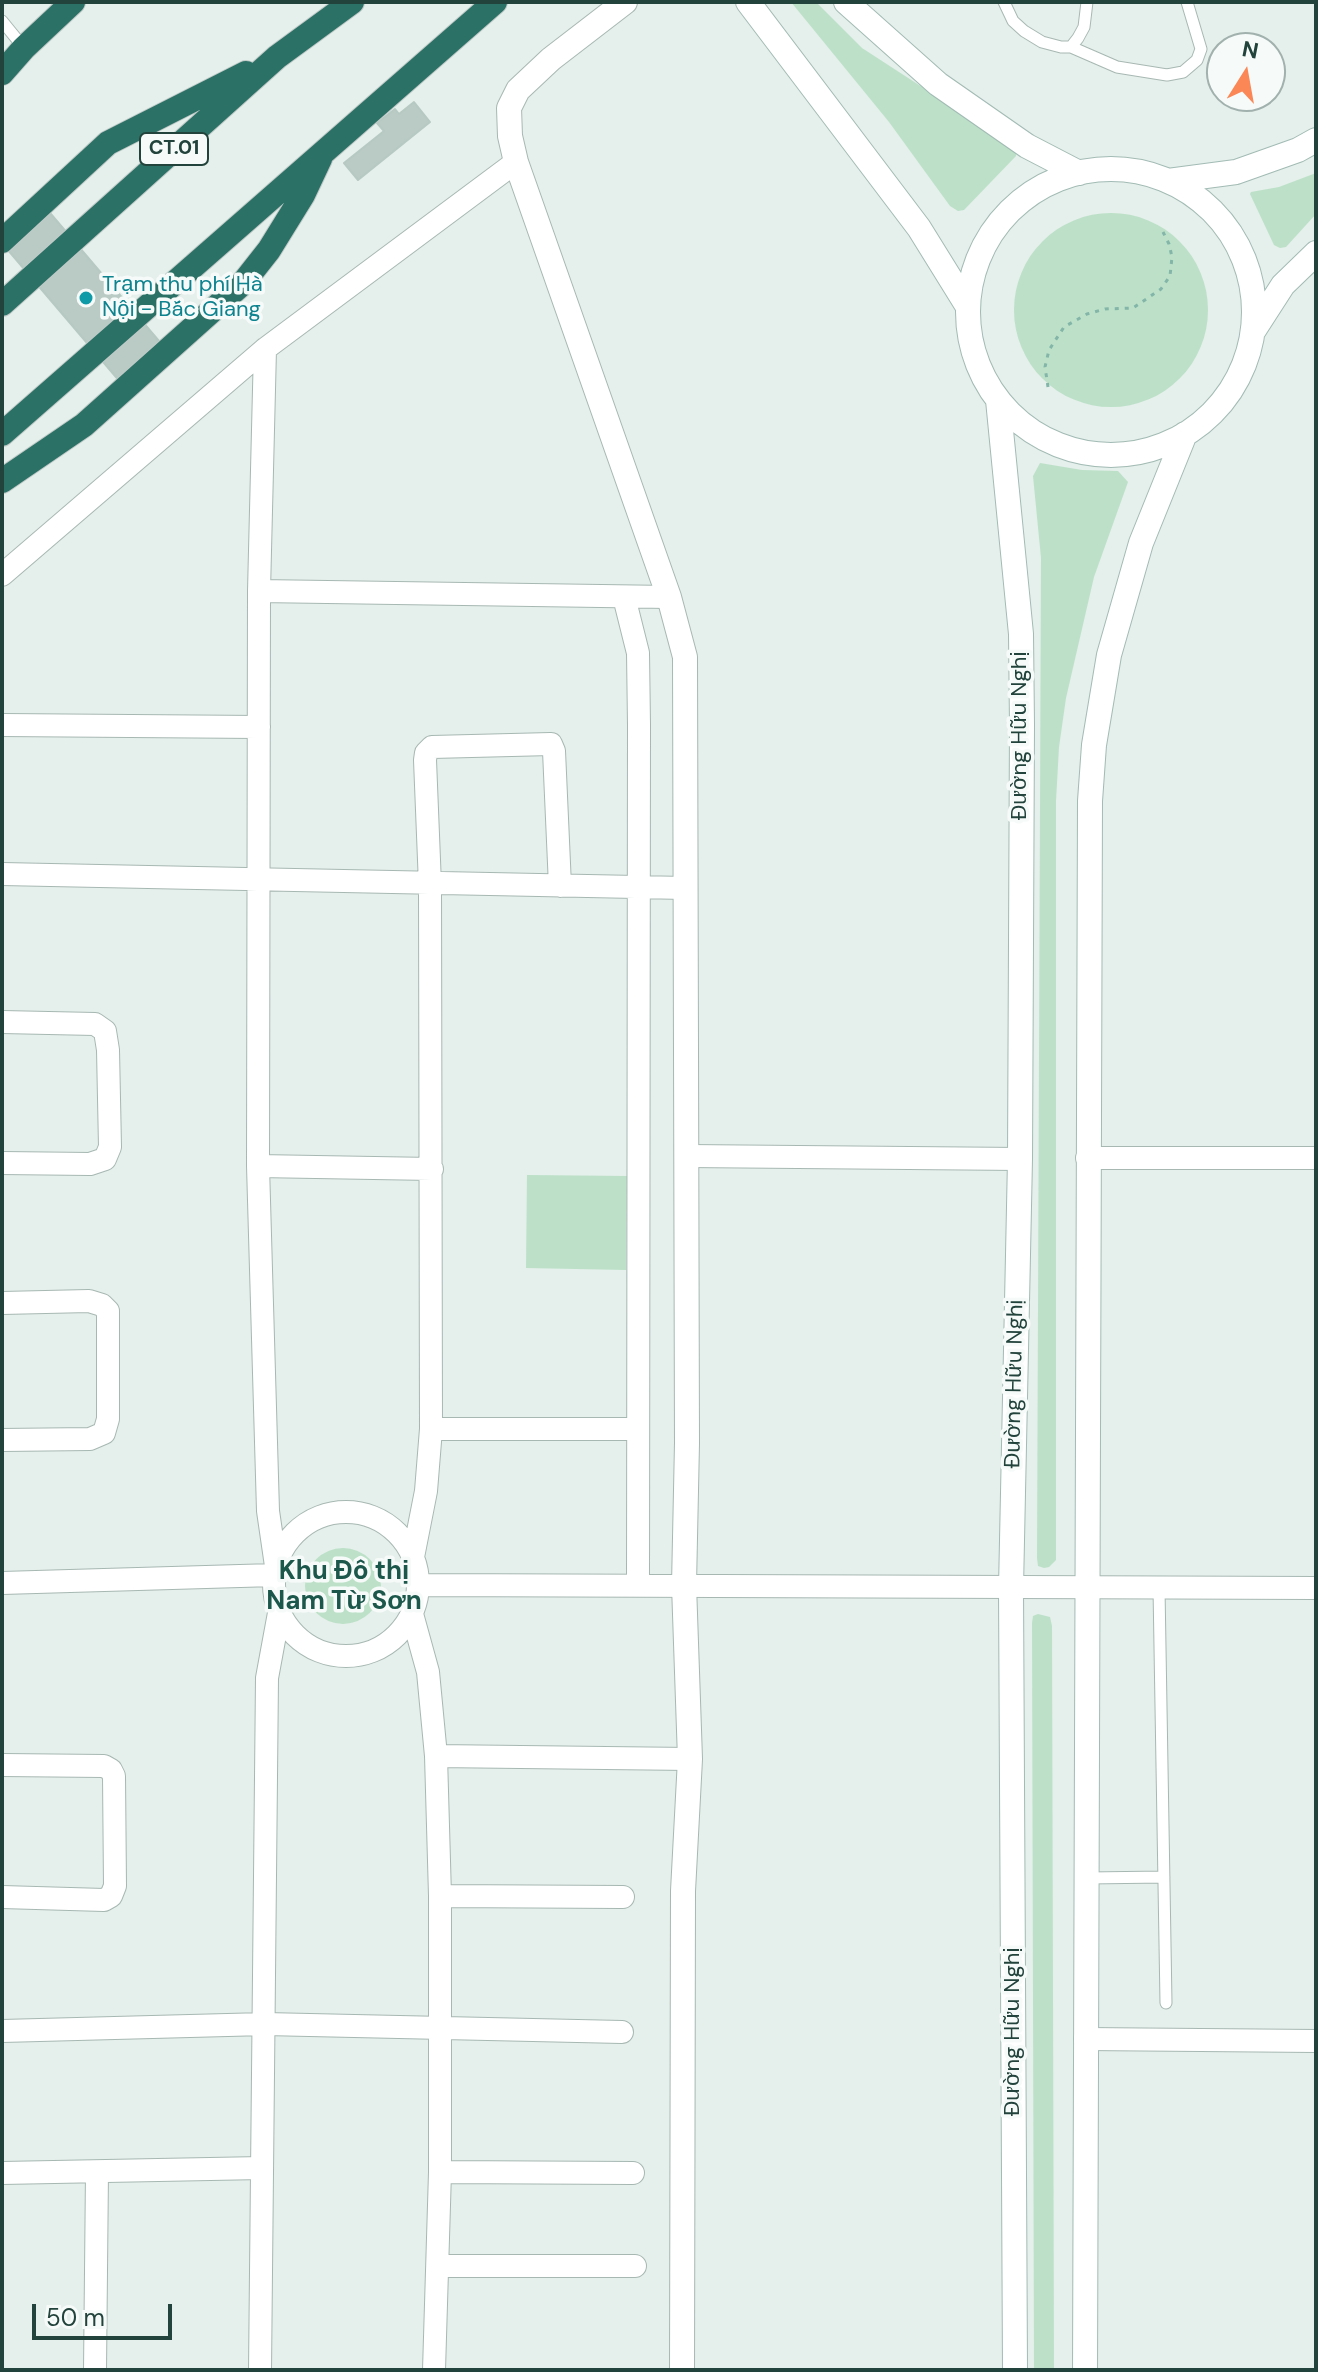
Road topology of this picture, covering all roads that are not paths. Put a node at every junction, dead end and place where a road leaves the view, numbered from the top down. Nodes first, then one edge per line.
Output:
1 (73, 2) edge
2 (352, 2) edge
3 (495, 2) edge
4 (625, 2) edge
5 (748, 2) edge
6 (846, 2) edge
7 (1004, 2) edge
8 (1087, 2) edge
9 (1187, 2) edge
10 (2, 21) edge
11 (1071, 47) junction
12 (24, 48) junction
13 (277, 57) junction
14 (2, 73) edge
15 (1316, 140) edge
16 (324, 150) junction
17 (516, 162) junction
18 (1079, 173) junction
19 (1168, 181) junction
20 (2, 241) edge
21 (1316, 253) edge
22 (2, 304) edge
23 (968, 307) junction
24 (1253, 333) junction
25 (265, 349) junction
26 (998, 400) junction
27 (2, 434) edge
28 (1185, 434) junction
29 (2, 481) edge
30 (2, 575) edge
31 (259, 591) junction
32 (624, 597) junction
33 (669, 597) junction
34 (2, 725) edge
35 (259, 727) junction
36 (2, 874) edge
37 (257, 878) junction
38 (430, 885) junction
39 (560, 886) junction
40 (638, 887) junction
41 (685, 888) junction
42 (2, 1022) edge
43 (687, 1156) junction
44 (1087, 1158) junction
45 (1316, 1158) edge
46 (1020, 1159) junction
47 (2, 1163) edge
48 (258, 1166) junction
49 (432, 1169) junction
50 (2, 1303) edge
51 (431, 1429) junction
52 (638, 1429) junction
53 (2, 1440) edge
54 (413, 1557) junction
55 (275, 1571) junction
56 (2, 1583) edge
57 (418, 1585) junction
58 (638, 1585) junction
59 (684, 1585) junction
60 (1011, 1588) junction
61 (1159, 1588) junction
62 (1316, 1588) edge
63 (1086, 1589) junction
64 (279, 1613) junction
65 (412, 1614) junction
66 (436, 1756) junction
67 (690, 1759) junction
68 (2, 1765) edge
69 (1164, 1877) junction
70 (1086, 1878) junction
71 (440, 1896) junction
72 (2, 1897) edge
73 (623, 1897) dead end
74 (1166, 2003) dead end
75 (265, 2024) junction
76 (440, 2030) junction
77 (2, 2031) edge
78 (622, 2032) dead end
79 (1085, 2039) junction
80 (1316, 2041) edge
81 (262, 2168) junction
82 (97, 2172) junction
83 (440, 2172) junction
84 (2, 2173) edge
85 (633, 2173) dead end
86 (438, 2266) junction
87 (635, 2266) dead end
88 (95, 2370) edge
89 (260, 2370) edge
90 (434, 2370) edge
91 (682, 2370) edge
92 (1015, 2370) edge
93 (1085, 2370) edge

1 - 12 highway
2 - 13 highway, CT.01
3 - 16 highway
4 - 17 main road
5 - 23 main road
6 - 18 main road
7 - 11 lane
8 - 11 lane
9 - 11 lane
10 - 12 lane
12 - 14 highway
13 - 20 highway, CT.01
13 - 22 highway, CT.01
15 - 19 main road
16 - 27 highway
16 - 29 highway
17 - 25 street
17 - 33 main road
18 - 19 main road
18 - 23 main road
19 - 24 main road
21 - 24 main road
23 - 26 main road
24 - 28 main road
25 - 30 street
25 - 31 street
26 - 28 main road
26 - 46 main road, Đường Hữu Nghị
28 - 44 main road
31 - 32 street
31 - 35 street
32 - 33 street
32 - 40 street
33 - 41 main road
34 - 35 street
35 - 37 street
36 - 37 street
37 - 38 street
37 - 48 street
38 - 39 street
38 - 39 street
38 - 49 street
39 - 40 street
40 - 41 street
40 - 52 street
41 - 43 main road
42 - 47 street
43 - 46 street
43 - 59 main road
44 - 45 street
44 - 63 main road
46 - 60 main road, Đường Hữu Nghị
48 - 49 street
48 - 55 street
49 - 51 street
50 - 53 street
51 - 52 street
51 - 54 street
52 - 58 street
54 - 55 street
54 - 57 street
55 - 56 street
55 - 64 street
57 - 58 street
57 - 65 street
58 - 59 street
59 - 60 street
59 - 67 main road
60 - 63 street
60 - 92 main road, Đường Hữu Nghị
61 - 62 street
61 - 63 street
61 - 69 lane
63 - 70 main road
64 - 65 street
64 - 75 street
65 - 66 street
66 - 67 street
66 - 71 street
67 - 91 main road
68 - 72 street
69 - 70 lane
69 - 74 lane
70 - 79 main road
71 - 73 street
71 - 76 street
75 - 76 street
75 - 77 street
75 - 81 street
76 - 78 street
76 - 83 street
79 - 80 street
79 - 93 main road
81 - 82 street
81 - 89 street
82 - 84 street
82 - 88 street
83 - 85 street
83 - 86 street
86 - 87 street
86 - 90 street

